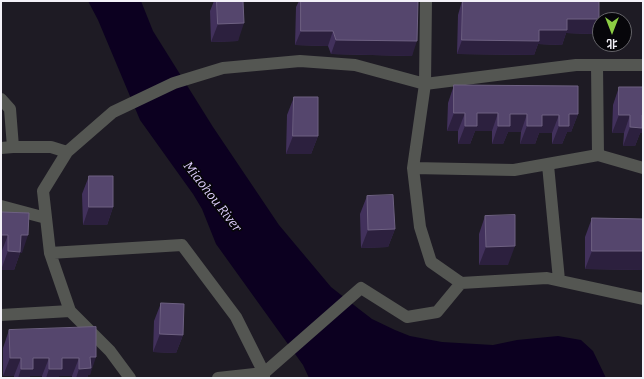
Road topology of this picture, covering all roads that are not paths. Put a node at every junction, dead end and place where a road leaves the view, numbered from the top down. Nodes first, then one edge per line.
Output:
1 (426, 1) edge
2 (597, 65) junction
3 (643, 65) edge
4 (425, 84) junction
5 (1, 99) edge
6 (7, 147) edge
7 (67, 152) junction
8 (598, 155) junction
9 (548, 165) junction
10 (413, 168) junction
11 (643, 168) edge
12 (1, 206) edge
13 (46, 218) junction
14 (50, 253) junction
15 (558, 280) junction
16 (461, 283) junction
17 (643, 299) edge
18 (70, 311) junction
19 (1, 315) edge
20 (264, 375) edge
21 (130, 378) edge
22 (218, 378) edge

1 - 4 street
2 - 3 street
2 - 4 street
2 - 8 street
4 - 7 street
4 - 10 street
5 - 6 street
6 - 7 street
7 - 13 street
8 - 9 street
8 - 11 street
9 - 10 street
9 - 15 street
10 - 16 street
12 - 13 street
13 - 14 street
14 - 18 street
14 - 20 street
15 - 16 street
15 - 17 street
16 - 20 street
18 - 19 street
18 - 21 street
20 - 22 street

